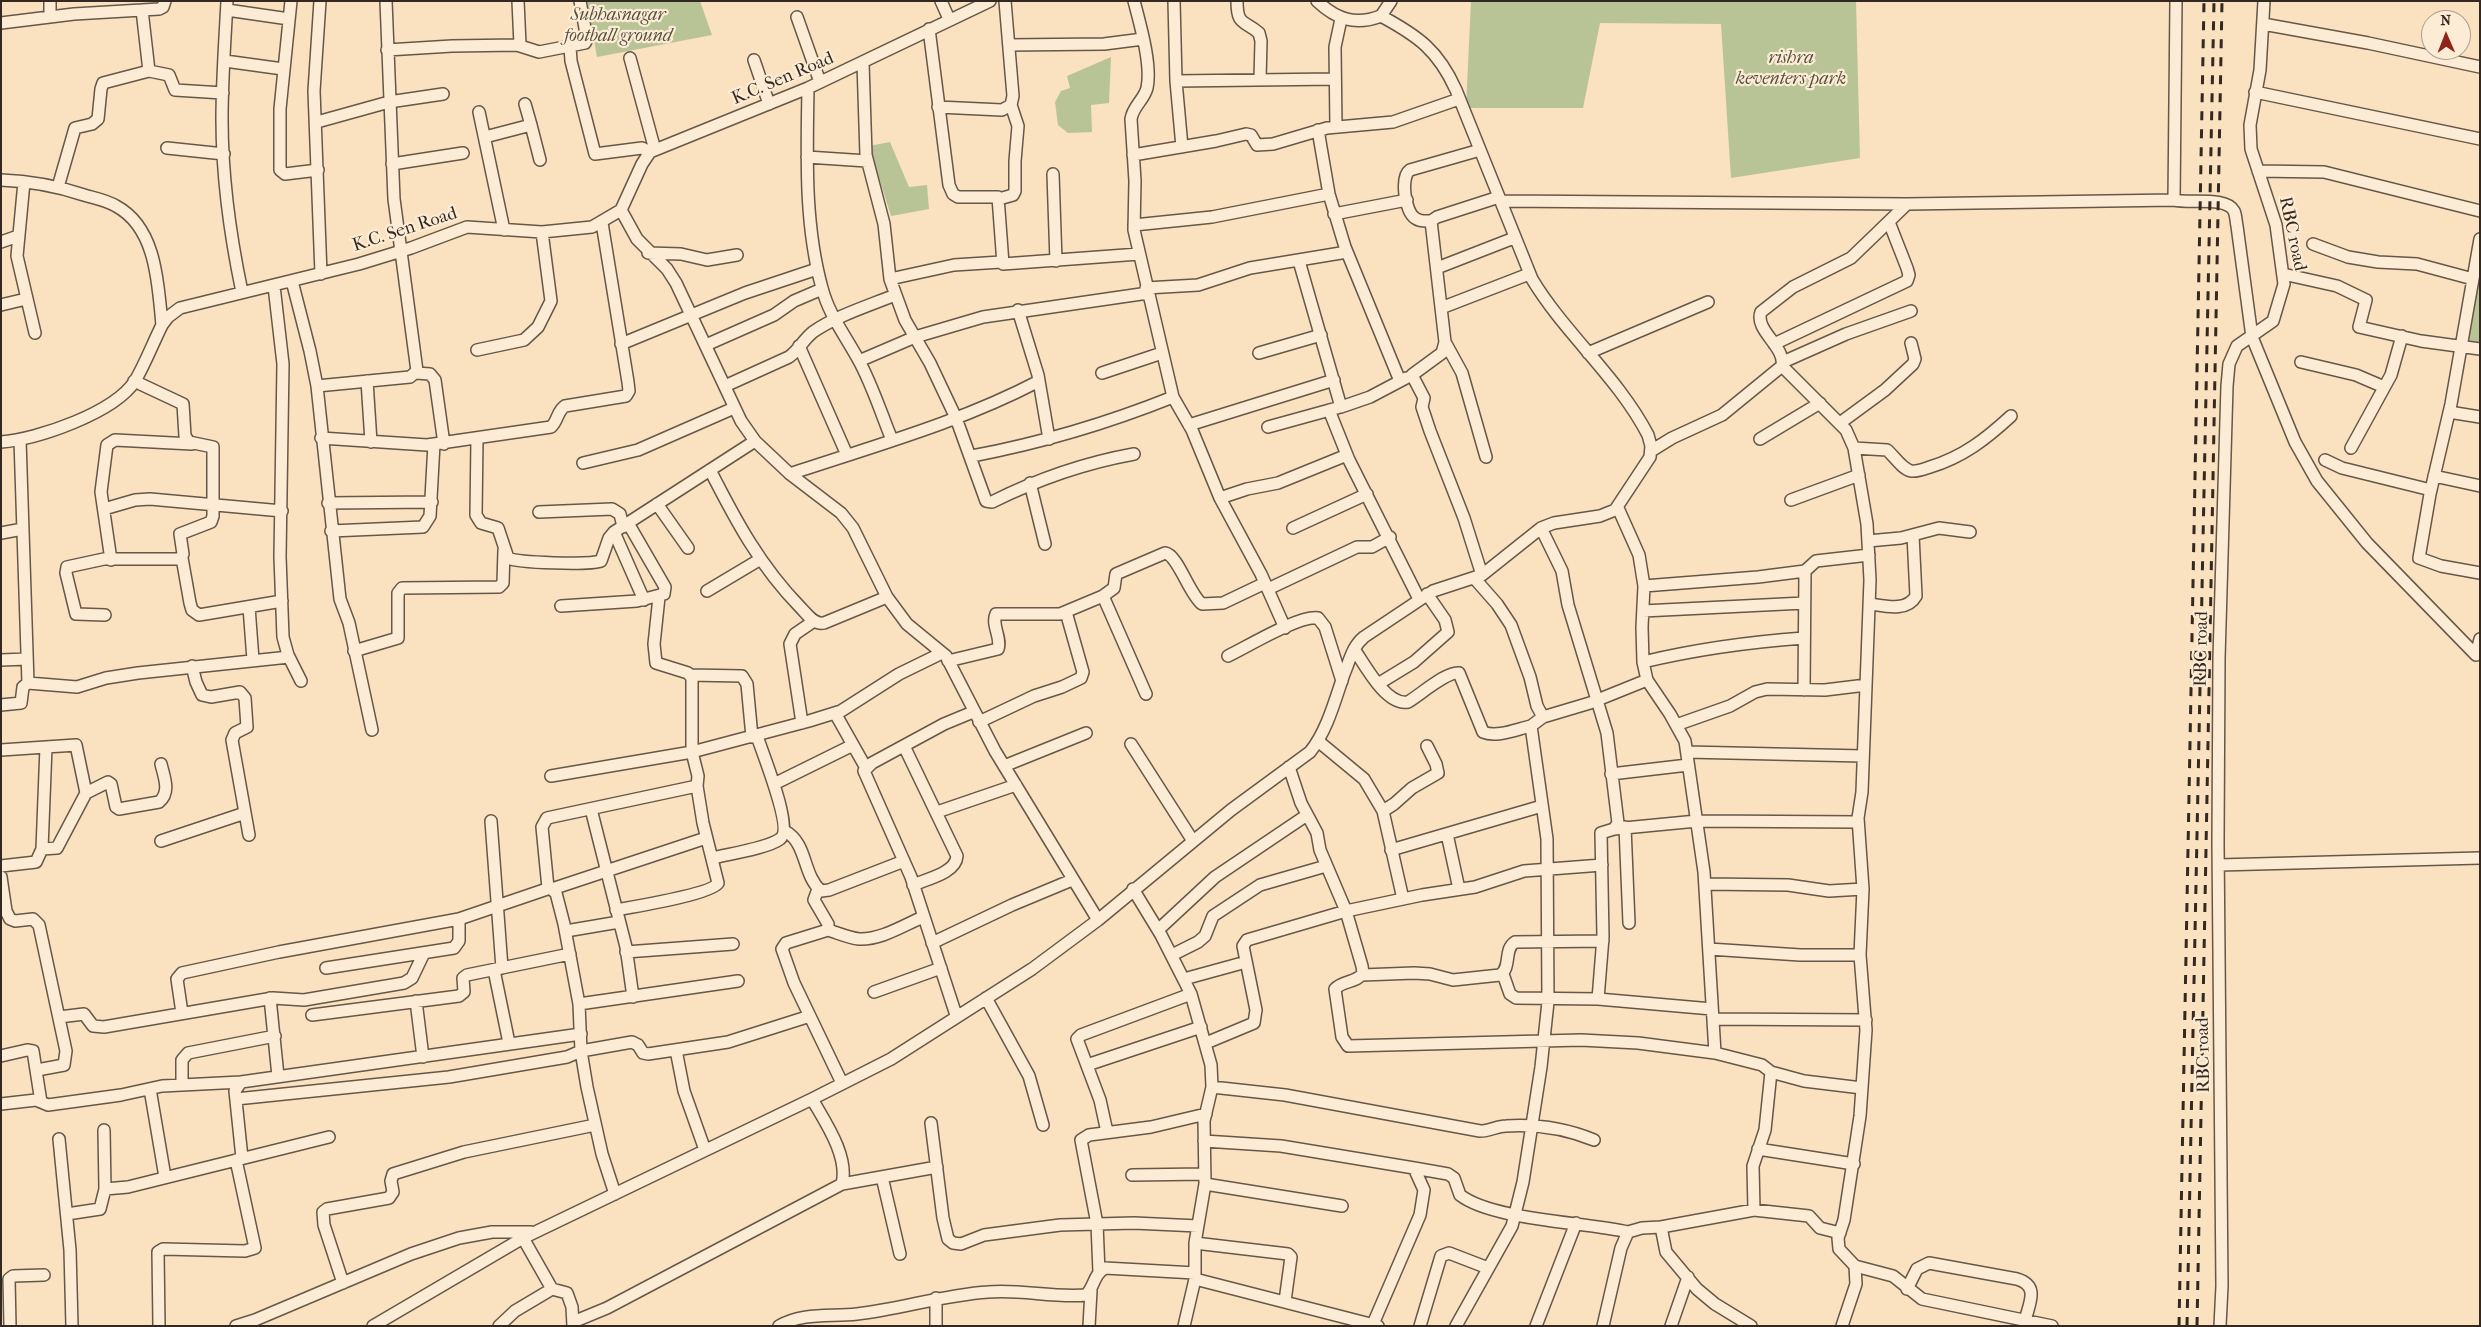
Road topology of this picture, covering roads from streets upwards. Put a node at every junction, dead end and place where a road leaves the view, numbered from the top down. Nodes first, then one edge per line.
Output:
1 (50, 1) edge
2 (165, 1) edge
3 (291, 1) edge
4 (320, 1) edge
5 (386, 1) edge
6 (518, 1) edge
7 (580, 1) edge
8 (941, 1) edge
9 (990, 1) edge
10 (1005, 1) edge
11 (1134, 1) edge
12 (1174, 1) edge
13 (1237, 1) edge
14 (1317, 1) edge
15 (1390, 1) edge
16 (2176, 1) edge
17 (2264, 1) edge
18 (227, 6) edge
19 (142, 10) junction
20 (50, 16) junction
21 (1381, 16) junction
22 (797, 17) dead end
23 (289, 19) junction
24 (949, 19) junction
25 (1341, 19) junction
26 (1, 23) edge
27 (2262, 24) junction
28 (929, 29) junction
29 (1143, 39) junction
30 (520, 45) junction
31 (1009, 45) junction
32 (570, 47) junction
33 (387, 50) junction
34 (630, 58) dead end
35 (754, 60) dead end
36 (224, 61) junction
37 (863, 63) junction
38 (2480, 67) edge
39 (283, 69) junction
40 (149, 71) junction
41 (1260, 79) junction
42 (1335, 79) junction
43 (1176, 81) junction
44 (820, 82) junction
45 (808, 88) junction
46 (2255, 92) junction
47 (224, 93) junction
48 (443, 94) dead end
49 (1459, 98) junction
50 (389, 102) junction
51 (525, 104) dead end
52 (769, 104) junction
53 (1012, 106) junction
54 (938, 107) junction
55 (479, 112) dead end
56 (317, 122) junction
57 (531, 125) junction
58 (1336, 127) junction
59 (1318, 130) junction
60 (485, 137) junction
61 (2480, 139) edge
62 (1182, 147) junction
63 (167, 148) dead end
64 (1480, 150) junction
65 (652, 151) junction
66 (463, 153) dead end
67 (224, 154) junction
68 (1133, 155) junction
69 (807, 156) junction
70 (540, 160) dead end
71 (867, 161) junction
72 (392, 164) junction
73 (318, 170) junction
74 (2258, 170) junction
75 (1053, 174) dead end
76 (1, 180) edge
77 (24, 182) junction
78 (58, 188) junction
79 (1329, 194) junction
80 (999, 199) junction
81 (1500, 199) junction
82 (1407, 200) junction
83 (2174, 200) junction
84 (1907, 204) junction
85 (621, 210) junction
86 (2480, 211) edge
87 (1334, 214) junction
88 (1432, 221) junction
89 (1889, 222) junction
90 (602, 223) junction
91 (1134, 225) junction
92 (504, 230) junction
93 (542, 232) junction
94 (18, 236) junction
95 (1514, 238) junction
96 (2480, 239) edge
97 (1, 242) edge
98 (2313, 244) dead end
99 (401, 251) junction
100 (648, 252) junction
101 (1347, 252) junction
102 (1139, 254) junction
103 (737, 255) dead end
104 (1056, 261) junction
105 (1299, 261) junction
106 (1001, 262) junction
107 (1437, 268) junction
108 (818, 269) junction
109 (321, 274) junction
110 (1529, 274) junction
111 (2283, 274) junction
112 (2473, 278) junction
113 (890, 279) junction
114 (292, 281) junction
115 (274, 286) junction
116 (822, 289) junction
117 (1147, 291) junction
118 (242, 292) junction
119 (895, 295) junction
120 (26, 299) junction
121 (1708, 302) dead end
122 (1, 305) edge
123 (1441, 308) junction
124 (1018, 310) junction
125 (1911, 311) dead end
126 (693, 316) junction
127 (834, 321) junction
128 (162, 325) junction
129 (35, 333) dead end
130 (1321, 335) junction
131 (2402, 336) junction
132 (915, 337) junction
133 (2252, 337) junction
134 (1445, 342) junction
135 (1911, 343) dead end
136 (622, 344) junction
137 (1774, 344) junction
138 (706, 345) junction
139 (799, 346) junction
140 (2462, 346) junction
141 (2480, 349) edge
142 (478, 350) dead end
143 (1588, 352) junction
144 (1162, 353) junction
145 (1259, 354) dead end
146 (859, 361) junction
147 (2301, 362) dead end
148 (1782, 364) junction
149 (416, 373) junction
150 (1102, 373) dead end
151 (1412, 375) junction
152 (1334, 380) junction
153 (134, 381) junction
154 (367, 381) junction
155 (1039, 381) junction
156 (1400, 381) junction
157 (316, 386) junction
158 (725, 386) junction
159 (2384, 387) junction
160 (1173, 397) junction
161 (1820, 403) junction
162 (1341, 407) junction
163 (734, 408) junction
164 (1329, 410) junction
165 (2449, 412) junction
166 (2011, 416) dead end
167 (2480, 417) edge
168 (956, 418) junction
169 (1840, 423) junction
170 (1189, 425) junction
171 (1268, 427) dead end
172 (321, 438) junction
173 (477, 439) junction
174 (1049, 439) junction
175 (1760, 439) dead end
176 (20, 440) junction
177 (892, 440) junction
178 (754, 441) junction
179 (1, 442) edge
180 (371, 442) junction
181 (192, 444) junction
182 (439, 444) junction
183 (1854, 448) junction
184 (2351, 448) dead end
185 (1651, 451) junction
186 (1134, 454) dead end
187 (847, 455) junction
188 (1347, 455) junction
189 (972, 456) junction
190 (1486, 457) dead end
191 (2325, 460) dead end
192 (584, 463) dead end
193 (710, 470) junction
194 (790, 474) junction
195 (1859, 475) junction
196 (2434, 476) junction
197 (1030, 483) junction
198 (2480, 486) edge
199 (2430, 490) junction
200 (1367, 494) junction
201 (1220, 498) junction
202 (1790, 500) dead end
203 (432, 502) junction
204 (328, 504) junction
205 (657, 504) junction
206 (214, 506) junction
207 (1618, 508) junction
208 (104, 509) junction
209 (282, 511) junction
210 (539, 512) dead end
211 (622, 527) junction
212 (1293, 528) dead end
213 (1541, 528) junction
214 (23, 529) junction
215 (331, 531) junction
216 (1970, 532) dead end
217 (1, 533) edge
218 (1913, 535) junction
219 (1390, 537) junction
220 (1868, 541) junction
221 (1045, 544) dead end
222 (688, 548) dead end
223 (504, 549) junction
224 (1868, 555) junction
225 (182, 558) junction
226 (111, 560) junction
227 (759, 560) junction
228 (1805, 571) junction
229 (2480, 573) edge
230 (1479, 577) junction
231 (1266, 586) junction
232 (1644, 586) junction
233 (707, 591) dead end
234 (1102, 596) junction
235 (1423, 596) junction
236 (658, 597) junction
237 (887, 597) junction
238 (644, 600) junction
239 (282, 601) junction
240 (1804, 604) junction
241 (1870, 604) junction
242 (561, 606) dead end
243 (249, 607) junction
244 (1643, 611) junction
245 (1066, 612) junction
246 (105, 615) dead end
247 (814, 620) junction
248 (1285, 628) junction
249 (1804, 638) junction
250 (2480, 639) edge
251 (1354, 649) junction
252 (354, 651) junction
253 (1228, 656) dead end
254 (289, 657) junction
255 (945, 657) junction
256 (27, 659) junction
257 (1, 660) edge
258 (253, 660) junction
259 (1643, 662) junction
260 (192, 666) junction
261 (690, 675) junction
262 (1647, 680) junction
263 (301, 681) dead end
264 (1342, 681) junction
265 (28, 683) junction
266 (1378, 684) junction
267 (1866, 684) junction
268 (1804, 690) junction
269 (1146, 694) dead end
270 (1598, 700) junction
271 (1, 706) edge
272 (835, 713) junction
273 (976, 717) junction
274 (1543, 717) junction
275 (802, 723) junction
276 (1676, 725) junction
277 (1531, 726) junction
278 (372, 730) dead end
279 (1086, 733) dead end
280 (754, 737) junction
281 (1318, 741) junction
282 (1131, 744) dead end
283 (853, 745) junction
284 (904, 746) junction
285 (1427, 746) dead end
286 (46, 747) junction
287 (1, 750) edge
288 (692, 752) junction
289 (1687, 752) junction
290 (1863, 756) junction
291 (161, 764) dead end
292 (1688, 765) junction
293 (1004, 766) junction
294 (866, 768) junction
295 (1289, 768) junction
296 (1611, 774) junction
297 (551, 776) dead end
298 (774, 784) junction
299 (1016, 785) junction
300 (697, 786) junction
301 (86, 793) junction
302 (1542, 806) junction
303 (592, 809) junction
304 (1383, 811) junction
305 (938, 812) junction
306 (245, 813) junction
307 (1307, 815) junction
308 (491, 821) dead end
309 (1697, 821) junction
310 (1858, 822) junction
311 (1619, 828) junction
312 (784, 831) junction
313 (1447, 834) junction
314 (249, 835) dead end
315 (706, 838) junction
316 (161, 841) dead end
317 (1193, 841) junction
318 (42, 849) junction
319 (1391, 850) junction
320 (713, 858) junction
321 (2480, 858) edge
322 (904, 861) junction
323 (1602, 865) junction
324 (2218, 865) junction
325 (1, 866) edge
326 (1326, 866) junction
327 (1547, 869) junction
328 (605, 870) junction
329 (1, 877) edge
330 (1072, 880) junction
331 (1705, 884) junction
332 (913, 885) junction
333 (550, 888) junction
334 (818, 889) junction
335 (1459, 889) junction
336 (1863, 889) junction
337 (1133, 890) junction
338 (1403, 899) junction
339 (499, 906) junction
340 (616, 910) junction
341 (1346, 911) junction
342 (923, 917) junction
343 (459, 919) junction
344 (1098, 920) junction
345 (619, 922) junction
346 (1629, 923) dead end
347 (828, 930) junction
348 (1158, 930) junction
349 (566, 931) junction
350 (1548, 940) junction
351 (1603, 942) junction
352 (932, 943) junction
353 (733, 944) dead end
354 (1709, 949) junction
355 (626, 952) junction
356 (424, 953) junction
357 (570, 954) junction
358 (1172, 955) junction
359 (1860, 955) junction
360 (1246, 962) junction
361 (326, 968) dead end
362 (941, 968) junction
363 (498, 969) junction
364 (1503, 974) junction
365 (1362, 976) junction
366 (1184, 980) junction
367 (738, 981) dead end
368 (874, 992) dead end
369 (1191, 994) junction
370 (633, 997) junction
371 (1548, 997) junction
372 (270, 998) junction
373 (986, 998) junction
374 (1598, 999) junction
375 (416, 1001) junction
376 (579, 1004) junction
377 (182, 1012) junction
378 (1713, 1014) junction
379 (312, 1015) dead end
380 (956, 1015) junction
381 (810, 1016) junction
382 (60, 1017) junction
383 (1866, 1020) junction
384 (1202, 1027) junction
385 (581, 1034) junction
386 (274, 1036) junction
387 (1544, 1041) junction
388 (509, 1043) junction
389 (1206, 1043) junction
390 (676, 1050) junction
391 (582, 1051) junction
392 (1714, 1053) junction
393 (1, 1056) edge
394 (423, 1056) junction
395 (1086, 1066) junction
396 (37, 1070) junction
397 (1771, 1072) junction
398 (278, 1076) junction
399 (240, 1082) junction
400 (182, 1084) junction
401 (842, 1084) junction
402 (1212, 1087) junction
403 (1862, 1088) junction
404 (150, 1089) junction
405 (236, 1099) junction
406 (812, 1099) junction
407 (41, 1102) junction
408 (1, 1104) edge
409 (1206, 1114) junction
410 (931, 1123) dead end
411 (1043, 1125) dead end
412 (594, 1126) junction
413 (1532, 1127) junction
414 (104, 1130) dead end
415 (1107, 1132) junction
416 (329, 1136) dead end
417 (59, 1139) dead end
418 (1594, 1140) dead end
419 (1204, 1141) junction
420 (705, 1150) junction
421 (1758, 1150) junction
422 (239, 1159) junction
423 (1854, 1164) junction
424 (936, 1167) junction
425 (1414, 1168) junction
426 (1132, 1175) dead end
427 (882, 1176) junction
428 (165, 1177) junction
429 (1205, 1179) junction
430 (842, 1184) junction
431 (105, 1189) junction
432 (615, 1194) junction
433 (1342, 1206) dead end
434 (1754, 1210) junction
435 (67, 1214) junction
436 (1515, 1215) junction
437 (1576, 1223) junction
438 (1097, 1224) junction
439 (1198, 1226) junction
440 (1661, 1227) junction
441 (535, 1232) junction
442 (1628, 1232) junction
443 (1840, 1232) junction
444 (523, 1238) junction
445 (1195, 1242) junction
446 (900, 1254) dead end
447 (1855, 1266) junction
448 (1488, 1268) junction
449 (1099, 1272) junction
450 (44, 1275) dead end
451 (1195, 1276) junction
452 (1688, 1277) junction
453 (343, 1283) junction
454 (552, 1289) junction
455 (1907, 1289) junction
456 (1091, 1291) junction
457 (936, 1298) junction
458 (1285, 1301) junction
459 (857, 1314) junction
460 (2025, 1321) junction
461 (573, 1324) edge
462 (1376, 1325) edge
463 (10, 1326) edge
464 (72, 1326) edge
465 (159, 1326) edge
466 (236, 1326) edge
467 (373, 1326) edge
468 (499, 1326) edge
469 (779, 1326) edge
470 (858, 1326) edge
471 (936, 1326) edge
472 (1088, 1326) edge
473 (1184, 1326) edge
474 (1420, 1326) edge
475 (1456, 1326) edge
476 (1536, 1326) edge
477 (1603, 1326) edge
478 (1672, 1326) edge
479 (1751, 1326) edge
480 (1842, 1326) edge
481 (2052, 1326) edge
482 (2220, 1326) edge

1 - 20 street
2 - 19 street
3 - 23 street
4 - 56 street
5 - 33 street
6 - 30 street
7 - 32 street
8 - 24 street
9 - 24 street, K.C. Sen Road
10 - 31 street
11 - 29 street
12 - 43 street
13 - 41 street
14 - 25 street
15 - 21 street
16 - 83 street
17 - 27 street, RBC road
18 - 23 street
18 - 36 street
19 - 20 street
19 - 40 street
20 - 26 street
21 - 25 street
21 - 49 street
22 - 44 street
23 - 39 street
24 - 28 street, K.C. Sen Road
25 - 42 street
27 - 38 street
27 - 46 street, RBC road
28 - 37 street, K.C. Sen Road
28 - 54 street
29 - 31 street
29 - 68 street
30 - 32 street
30 - 33 street
31 - 53 street
32 - 65 street
33 - 50 street
34 - 65 street
35 - 52 street
36 - 39 street
36 - 47 street
37 - 44 street, K.C. Sen Road
37 - 71 street
39 - 73 street
40 - 47 street
40 - 78 street
41 - 42 street
41 - 43 street
42 - 58 street
43 - 62 street
44 - 45 street, K.C. Sen Road
45 - 52 street, K.C. Sen Road
45 - 69 street
46 - 61 street
46 - 74 street, RBC road
47 - 67 street
48 - 50 street
49 - 58 street
49 - 64 street
50 - 56 street
50 - 72 street
51 - 57 street
52 - 65 street, K.C. Sen Road
53 - 54 street
53 - 80 street
54 - 80 street
55 - 60 street
56 - 73 street
57 - 60 street
57 - 70 street
58 - 59 street
59 - 62 street
59 - 79 street
60 - 92 street
62 - 68 street
63 - 67 street
64 - 81 street
64 - 82 street
65 - 85 street
66 - 72 street
67 - 118 street
68 - 91 street
69 - 71 street
69 - 108 street
71 - 113 street
72 - 99 street
73 - 109 street
74 - 86 street
74 - 111 street, RBC road
75 - 104 street
76 - 77 street
77 - 78 street
77 - 94 street
78 - 128 street
79 - 87 street
79 - 91 street
80 - 106 street
81 - 84 street
81 - 88 street
81 - 95 street
82 - 87 street
82 - 88 street
83 - 84 street
83 - 133 street
84 - 89 street
85 - 90 street, K.C. Sen Road
85 - 100 street
87 - 101 street
88 - 107 street
89 - 137 street
89 - 137 street
90 - 93 street, K.C. Sen Road
90 - 136 street
91 - 102 street
92 - 93 street, K.C. Sen Road
92 - 99 street, K.C. Sen Road
93 - 142 street
94 - 97 street
94 - 120 street
95 - 107 street
95 - 110 street
96 - 112 street
98 - 112 street
99 - 109 street, K.C. Sen Road
99 - 149 street
100 - 103 street
100 - 126 street
101 - 105 street
101 - 156 street
102 - 104 street
102 - 117 street
104 - 106 street
105 - 117 street
105 - 130 street
106 - 113 street
107 - 123 street
108 - 116 street
108 - 126 street
109 - 114 street, K.C. Sen Road
110 - 123 street
110 - 143 street
111 - 131 street
111 - 133 street, RBC road
112 - 140 street
113 - 119 street
114 - 115 street, K.C. Sen Road
114 - 157 street
115 - 118 street, K.C. Sen Road
115 - 209 street
116 - 127 street
116 - 138 street
117 - 124 street
117 - 144 street
118 - 128 street, K.C. Sen Road
119 - 127 street
119 - 132 street
120 - 122 street
120 - 129 street
121 - 143 street
123 - 134 street
124 - 132 street
124 - 155 street
125 - 148 street
126 - 136 street
126 - 138 street
127 - 139 street
127 - 146 street
128 - 153 street, K.C. Sen Road
130 - 145 street
130 - 152 street
131 - 140 street
131 - 159 street
132 - 146 street
132 - 168 street
133 - 250 street
133 - 324 street, RBC road
134 - 151 street
134 - 190 street
135 - 169 street
136 - 173 street
137 - 148 street
138 - 158 street
139 - 158 street
139 - 187 street
140 - 141 street
140 - 165 street
143 - 185 street
144 - 150 street
144 - 160 street
146 - 177 street
147 - 159 street
148 - 161 street
148 - 185 street
149 - 154 street
149 - 182 street
151 - 156 street
151 - 230 street
152 - 162 street
152 - 170 street
153 - 176 street, K.C. Sen Road
153 - 181 street
154 - 157 street
154 - 180 street
155 - 168 street
155 - 174 street
156 - 162 street
157 - 172 street
158 - 163 street
159 - 184 street
160 - 170 street
160 - 174 street
161 - 169 street
161 - 175 street
162 - 164 street
163 - 178 street
163 - 192 street
164 - 171 street
164 - 188 street
165 - 167 street
165 - 196 street
166 - 183 street
168 - 177 street
168 - 189 street
169 - 183 street
170 - 201 street
172 - 180 street
172 - 204 street
173 - 182 street
173 - 223 street
174 - 189 street
176 - 179 street, K.C. Sen Road
176 - 214 street
177 - 187 street
178 - 193 street
178 - 194 street
180 - 182 street
181 - 206 street
181 - 208 street
182 - 203 street
183 - 195 street
185 - 207 street
186 - 197 street
187 - 194 street
188 - 200 street
188 - 201 street
189 - 197 street
191 - 199 street
193 - 205 street
193 - 227 street
194 - 237 street
195 - 202 street
195 - 220 street
196 - 198 street
196 - 199 street
197 - 221 street
199 - 229 street
200 - 212 street
200 - 219 street
201 - 231 street
203 - 204 street
203 - 215 street
204 - 215 street
205 - 211 street
205 - 222 street
206 - 208 street
206 - 209 street
206 - 225 street
207 - 213 street
207 - 232 street
208 - 226 street
209 - 239 street
210 - 211 street
211 - 223 street
211 - 236 street
211 - 238 street
213 - 230 street
213 - 270 street
214 - 217 street
214 - 256 street
215 - 252 street
216 - 218 street
218 - 220 street
218 - 241 street
219 - 231 street
219 - 235 street
220 - 224 street
223 - 252 street
224 - 228 street
224 - 241 street
225 - 226 street
225 - 243 street
226 - 246 street
227 - 233 street
227 - 247 street
228 - 232 street
228 - 240 street
230 - 235 street
230 - 274 street
231 - 234 street
231 - 248 street
232 - 244 street
234 - 245 street
234 - 269 street
235 - 251 street
235 - 266 street
236 - 238 street
236 - 261 street
237 - 247 street
237 - 255 street
238 - 242 street
239 - 243 street
239 - 254 street
240 - 244 street
240 - 249 street
241 - 267 street
243 - 258 street
244 - 259 street
245 - 255 street
245 - 273 street
247 - 275 street
248 - 253 street
248 - 264 street
249 - 259 street
249 - 268 street
251 - 264 street
251 - 266 street
252 - 278 street
254 - 258 street
254 - 263 street
255 - 272 street
255 - 273 street
256 - 257 street
256 - 265 street
258 - 260 street
259 - 262 street
260 - 265 street
260 - 306 street
261 - 280 street
261 - 288 street
262 - 270 street
262 - 276 street
264 - 281 street
265 - 271 street
266 - 277 street
267 - 268 street
267 - 290 street
268 - 276 street
270 - 274 street
270 - 296 street
272 - 275 street
272 - 283 street
273 - 284 street
273 - 293 street
274 - 277 street
275 - 280 street
276 - 289 street
277 - 302 street
279 - 293 street
280 - 288 street
280 - 298 street
281 - 295 street
281 - 304 street
282 - 317 street
283 - 294 street
283 - 298 street
284 - 294 street
284 - 305 street
285 - 304 street
286 - 287 street
286 - 301 street
286 - 318 street
288 - 297 street
288 - 300 street
289 - 290 street
289 - 292 street
290 - 310 street
291 - 301 street
292 - 296 street
292 - 309 street
293 - 299 street
294 - 322 street
295 - 307 street
295 - 317 street
296 - 311 street
298 - 312 street
299 - 305 street
299 - 330 street
300 - 303 street
300 - 315 street
301 - 318 street
302 - 313 street
302 - 327 street
303 - 328 street
303 - 333 street
304 - 319 street
305 - 332 street
306 - 314 street
306 - 316 street
307 - 326 street
307 - 348 street
308 - 339 street
309 - 310 street
309 - 311 street
309 - 331 street
310 - 336 street
311 - 323 street
311 - 346 street
312 - 320 street
312 - 334 street
313 - 319 street
313 - 335 street
315 - 320 street
315 - 328 street
317 - 337 street
318 - 325 street
319 - 338 street
320 - 340 street
321 - 324 street
322 - 332 street
322 - 334 street
323 - 327 street
323 - 351 street
324 - 482 street, RBC road
326 - 341 street
326 - 358 street
327 - 335 street
327 - 350 street
328 - 333 street
328 - 340 street
329 - 382 street
330 - 344 street
330 - 352 street
331 - 336 street
331 - 354 street
332 - 342 street
333 - 339 street
333 - 349 street
334 - 347 street
335 - 338 street
336 - 359 street
337 - 344 street
337 - 348 street
338 - 341 street
339 - 343 street
339 - 363 street
340 - 345 street
341 - 360 street
341 - 365 street
342 - 347 street
342 - 352 street
343 - 356 street
343 - 377 street
344 - 373 street
345 - 349 street
345 - 355 street
347 - 381 street
348 - 358 street
349 - 357 street
350 - 351 street
350 - 364 street
350 - 371 street
351 - 374 street
352 - 362 street
353 - 355 street
354 - 359 street
354 - 378 street
355 - 370 street
356 - 361 street
356 - 372 street
357 - 363 street
357 - 376 street
358 - 366 street
359 - 383 street
360 - 366 street
360 - 389 street
362 - 368 street
362 - 380 street
363 - 375 street
363 - 388 street
364 - 365 street
364 - 371 street
365 - 387 street
366 - 369 street
367 - 370 street
369 - 384 street
369 - 395 street
370 - 376 street
371 - 374 street
371 - 387 street
372 - 377 street
372 - 386 street
373 - 380 street
373 - 411 street
374 - 378 street
375 - 379 street
375 - 394 street
376 - 385 street
377 - 382 street
378 - 383 street
378 - 392 street
380 - 401 street
381 - 390 street
381 - 401 street
382 - 396 street
383 - 403 street
384 - 389 street
384 - 395 street
385 - 388 street
385 - 391 street
386 - 398 street
386 - 400 street
387 - 392 street
387 - 413 street
388 - 394 street
389 - 402 street
390 - 391 street
390 - 420 street
391 - 405 street
391 - 412 street
392 - 397 street
393 - 396 street
394 - 398 street
395 - 415 street
396 - 407 street
397 - 403 street
397 - 421 street
398 - 399 street
399 - 400 street
399 - 405 street
400 - 404 street
401 - 406 street
402 - 409 street
402 - 413 street
403 - 423 street
404 - 407 street
404 - 428 street
405 - 422 street
406 - 420 street
406 - 430 street
407 - 408 street
409 - 415 street
409 - 419 street
410 - 424 street
412 - 432 street
412 - 453 street
413 - 418 street
413 - 436 street
414 - 431 street
415 - 438 street
416 - 422 street
417 - 435 street
419 - 425 street
419 - 429 street
420 - 432 street
421 - 423 street
421 - 434 street
422 - 428 street
422 - 465 street
423 - 443 street
424 - 427 street
424 - 438 street
425 - 436 street
425 - 462 street
426 - 429 street
427 - 430 street
427 - 446 street
428 - 431 street
429 - 433 street
429 - 439 street
430 - 461 street
431 - 435 street
432 - 441 street
434 - 440 street
434 - 443 street
435 - 464 street
436 - 437 street
436 - 448 street
437 - 442 street
437 - 476 street
438 - 439 street
438 - 449 street
439 - 445 street
440 - 442 street
440 - 452 street
441 - 444 street
441 - 453 street
442 - 477 street
443 - 447 street
444 - 454 street
444 - 467 street
445 - 451 street
445 - 458 street
447 - 455 street
447 - 480 street
448 - 474 street
448 - 475 street
449 - 451 street
449 - 456 street
450 - 463 street
451 - 458 street
451 - 473 street
452 - 478 street
452 - 479 street
453 - 466 street
454 - 461 street
454 - 468 street
455 - 460 street
455 - 460 street
456 - 457 street
456 - 472 street
457 - 459 street
457 - 471 street
458 - 462 street
459 - 469 street
459 - 470 street
460 - 481 street

